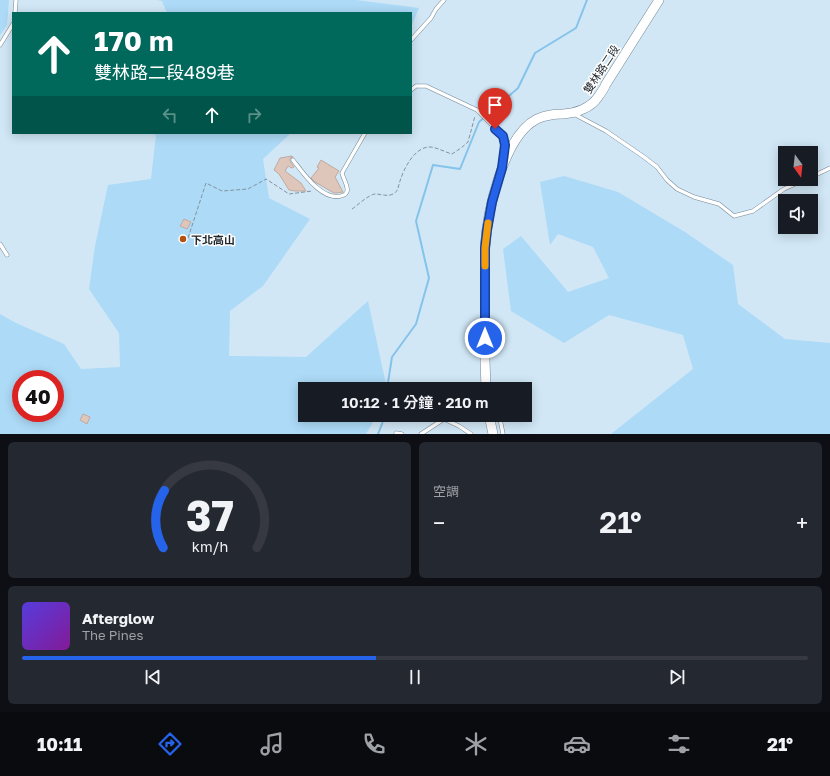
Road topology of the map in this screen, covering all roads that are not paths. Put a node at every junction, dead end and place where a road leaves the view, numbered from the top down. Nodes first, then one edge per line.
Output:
1 (16, 0) edge
2 (444, 0) edge
3 (659, 0) edge
4 (16, 12) edge
5 (12, 26) edge
6 (412, 39) edge
7 (0, 45) edge
8 (412, 89) edge
9 (572, 113) junction
10 (364, 134) edge
11 (293, 160) dead end
12 (502, 168) junction
13 (830, 168) edge
14 (818, 174) edge
15 (791, 186) edge
16 (0, 244) edge
17 (7, 255) dead end
18 (486, 382) edge
19 (490, 422) edge
20 (501, 422) edge
21 (396, 433) edge
22 (402, 434) edge
23 (421, 434) edge
24 (471, 434) edge
25 (493, 434) edge
26 (503, 434) edge

1 - 4 lane
2 - 6 lane
3 - 9 street, 雙林路二段
5 - 7 lane
8 - 12 lane
9 - 12 street, 雙林路二段
9 - 15 lane
10 - 11 lane
12 - 18 street, 雙林路二段
13 - 14 lane
16 - 17 lane
19 - 25 street
20 - 26 lane
21 - 22 lane
23 - 24 lane

